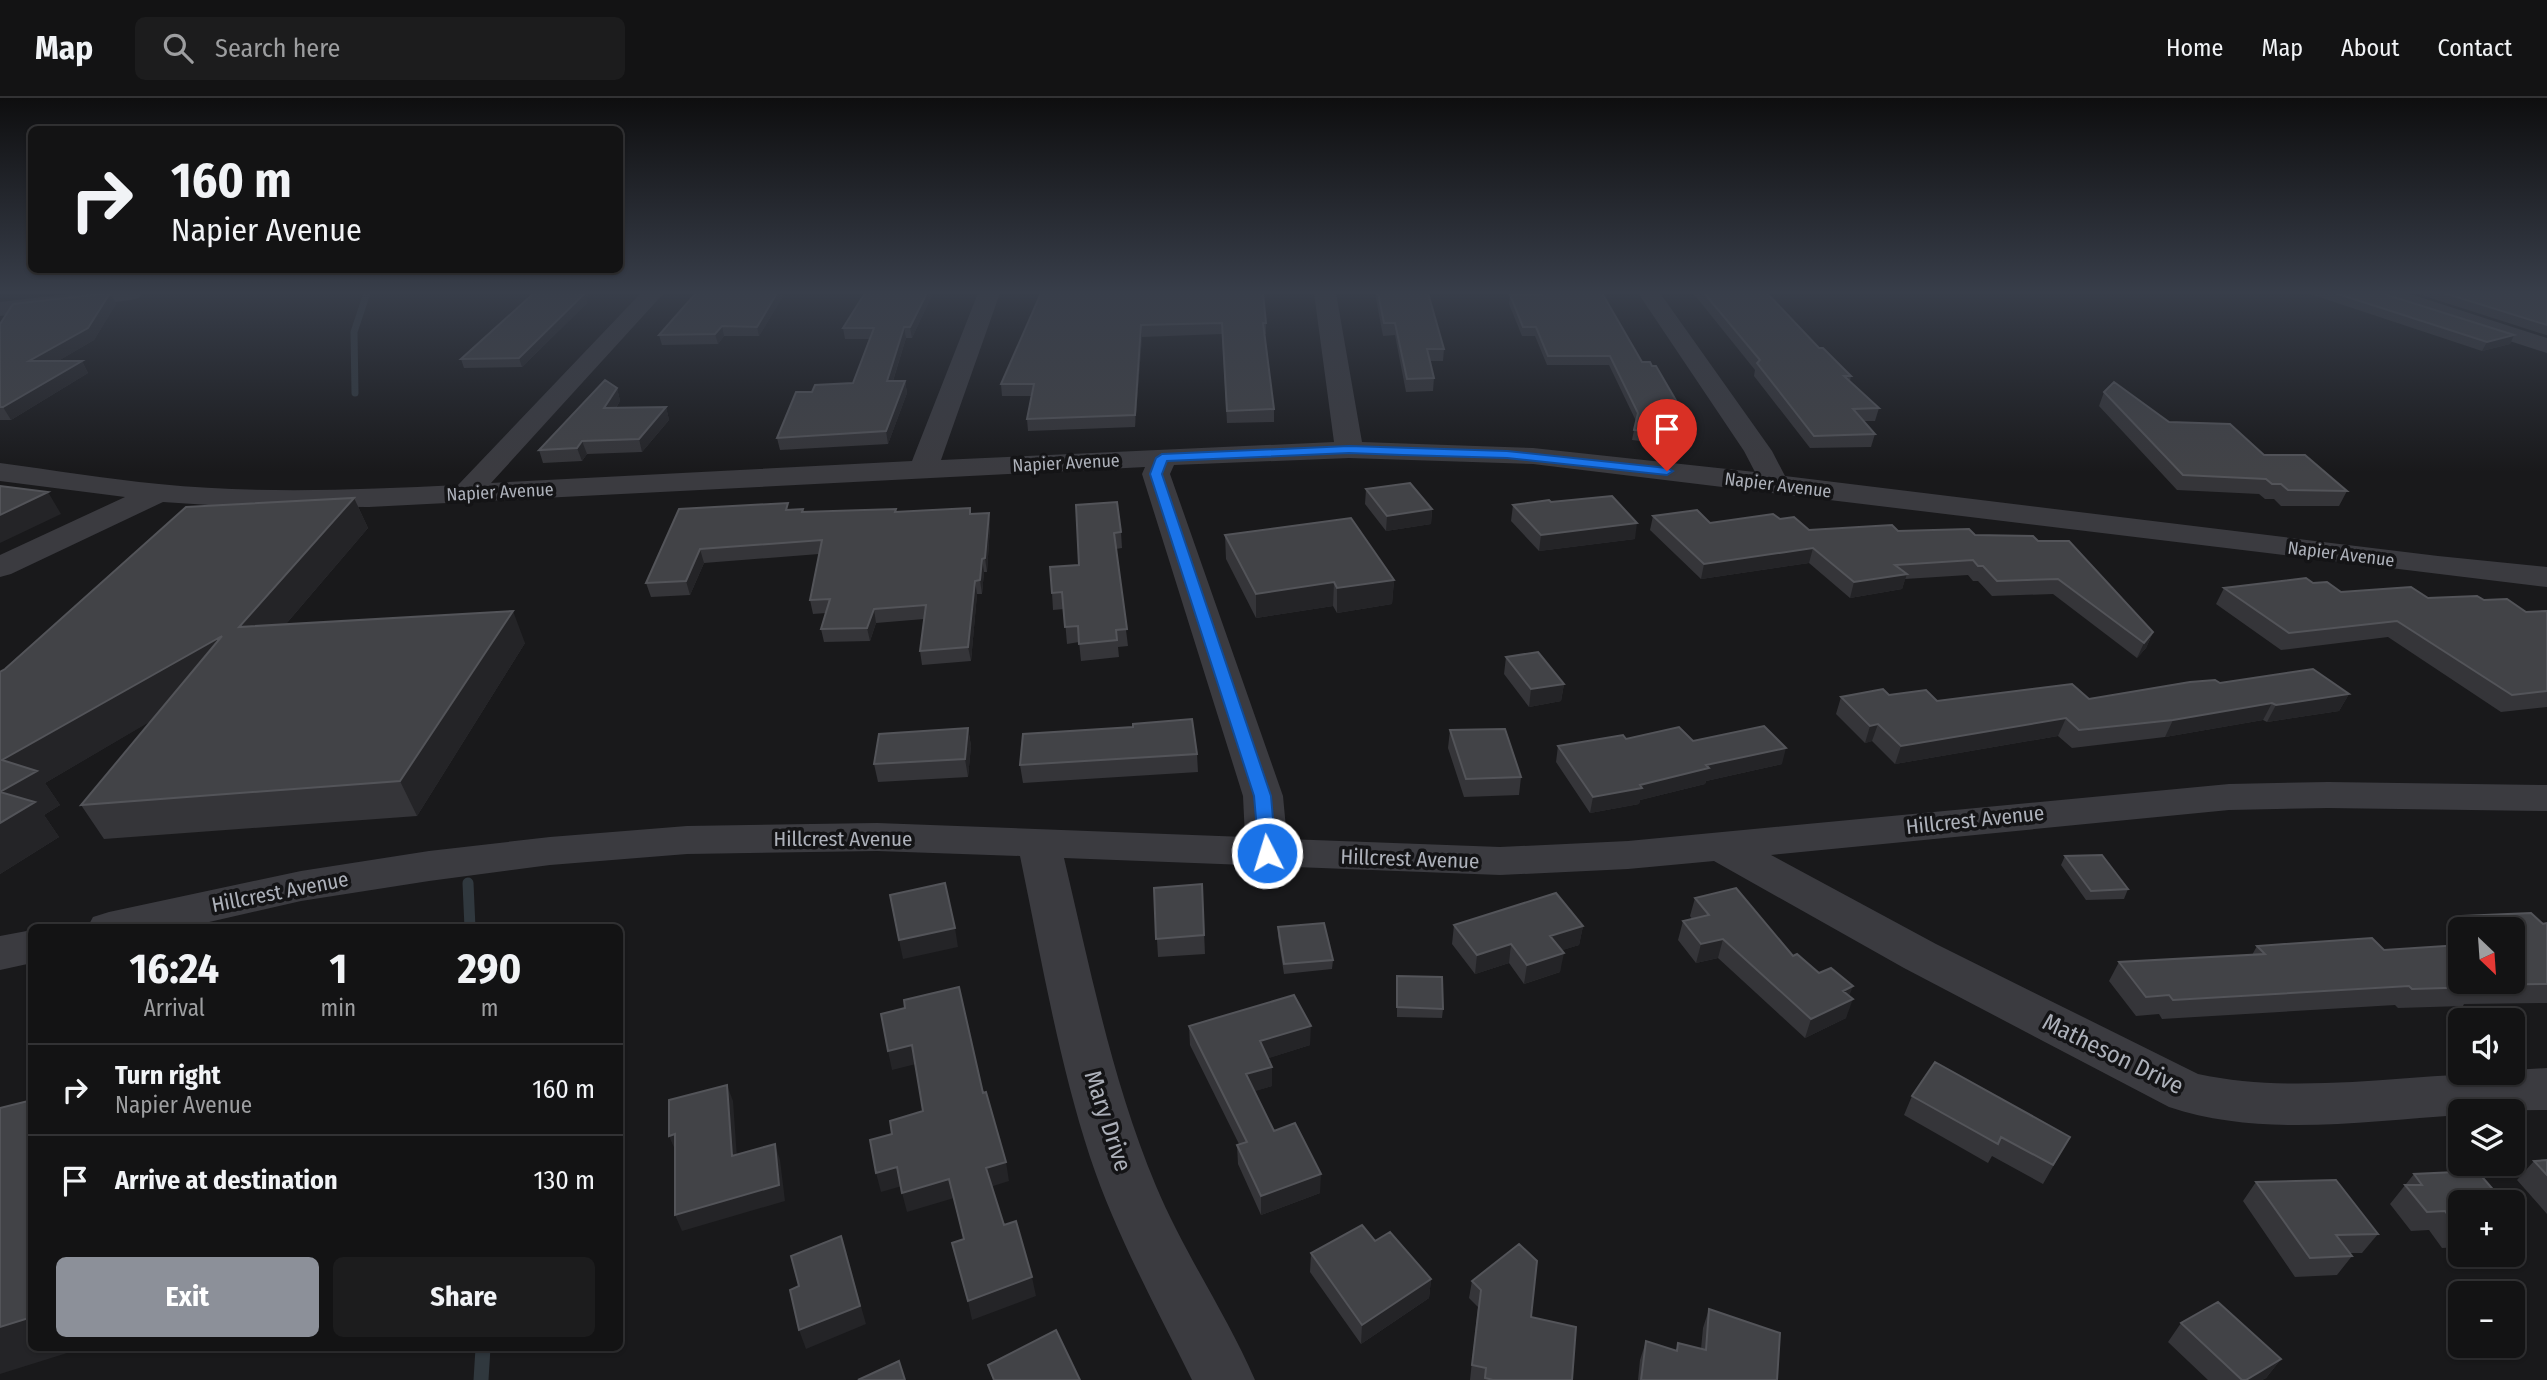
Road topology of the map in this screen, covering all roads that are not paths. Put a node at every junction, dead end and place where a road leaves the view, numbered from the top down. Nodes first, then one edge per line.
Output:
1 (597, 353) edge
2 (967, 353) edge
3 (1334, 353) edge
4 (1690, 353) edge
5 (1349, 450) junction
6 (1162, 458) junction
7 (923, 470) junction
8 (0, 472) edge
9 (1775, 483) junction
10 (159, 494) junction
11 (465, 494) junction
12 (0, 567) edge
13 (2547, 577) edge
14 (2547, 798) edge
15 (1039, 844) junction
16 (1720, 846) junction
17 (1267, 853) junction
18 (128, 924) edge
19 (28, 947) edge
20 (0, 953) edge
21 (2547, 1089) edge
22 (1224, 1380) edge

1 - 11 street
2 - 7 street
3 - 5 street
4 - 9 street
5 - 6 street, Napier Avenue
5 - 9 street, Napier Avenue
6 - 7 street, Napier Avenue
6 - 17 street
7 - 11 street, Napier Avenue
8 - 10 street, Napier Avenue
9 - 13 street, Napier Avenue
10 - 11 street, Napier Avenue
10 - 12 street
14 - 16 street, Hillcrest Avenue
15 - 17 street, Hillcrest Avenue
15 - 18 street, Hillcrest Avenue
15 - 22 street, Mary Drive
16 - 17 street, Hillcrest Avenue
16 - 21 street, Matheson Drive
19 - 20 street

